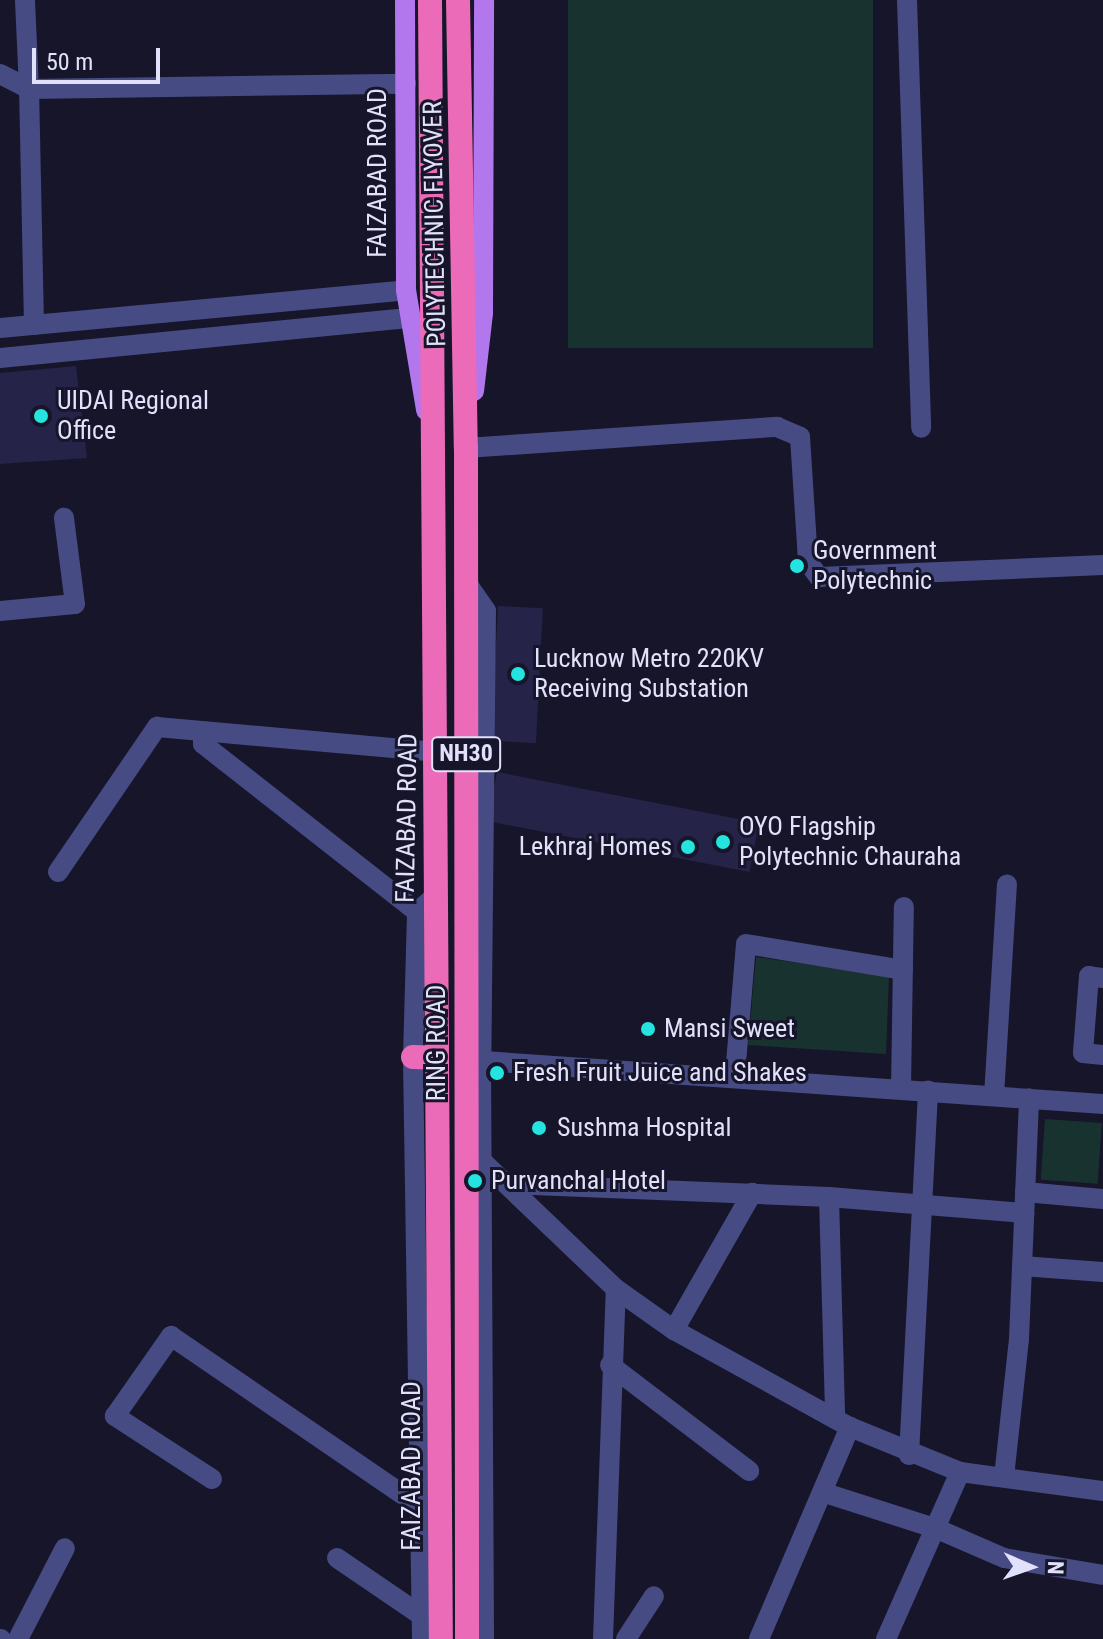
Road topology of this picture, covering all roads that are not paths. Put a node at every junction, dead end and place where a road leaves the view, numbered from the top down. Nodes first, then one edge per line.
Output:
1 (25, 0) edge
2 (405, 0) edge
3 (430, 0) edge
4 (458, 0) edge
5 (484, 0) edge
6 (907, 0) edge
7 (0, 74) edge
8 (406, 84) junction
9 (29, 89) junction
10 (406, 290) junction
11 (235, 306) junction
12 (408, 318) junction
13 (34, 325) junction
14 (0, 328) edge
15 (238, 335) junction
16 (0, 358) edge
17 (921, 428) dead end
18 (466, 448) junction
19 (435, 460) junction
20 (64, 518) dead end
21 (1103, 565) edge
22 (0, 611) edge
23 (203, 731) junction
24 (436, 752) junction
25 (58, 872) dead end
26 (1007, 884) dead end
27 (426, 905) junction
28 (904, 907) dead end
29 (903, 970) junction
30 (1103, 978) edge
31 (1103, 1055) edge
32 (425, 1057) junction
33 (473, 1060) junction
34 (735, 1075) junction
35 (901, 1088) junction
36 (928, 1090) junction
37 (994, 1096) junction
38 (1029, 1098) junction
39 (1103, 1104) edge
40 (482, 1161) junction
41 (507, 1184) junction
42 (1025, 1192) junction
43 (752, 1193) junction
44 (829, 1197) junction
45 (1103, 1199) edge
46 (923, 1207) junction
47 (1024, 1213) junction
48 (1022, 1266) junction
49 (1103, 1272) edge
50 (616, 1289) junction
51 (674, 1330) junction
52 (610, 1365) junction
53 (842, 1422) junction
54 (909, 1455) junction
55 (749, 1471) dead end
56 (960, 1472) junction
57 (1004, 1477) junction
58 (212, 1479) dead end
59 (1103, 1491) edge
60 (825, 1493) junction
61 (419, 1506) junction
62 (935, 1528) junction
63 (65, 1548) dead end
64 (337, 1558) dead end
65 (1103, 1575) edge
66 (654, 1596) dead end
67 (422, 1616) junction
68 (18, 1639) edge
69 (422, 1639) edge
70 (441, 1639) edge
71 (467, 1639) edge
72 (484, 1639) edge
73 (603, 1639) edge
74 (626, 1639) edge
75 (759, 1639) edge
76 (886, 1639) edge

1 - 9 street
2 - 8 main road, FAIZABAD ROAD
3 - 19 highway, POLYTECHNIC FLYOVER / NH30
4 - 18 highway, POLYTECHNIC FLYOVER / NH30
5 - 18 main road
6 - 17 street
7 - 9 street
8 - 9 street
8 - 10 main road, FAIZABAD ROAD
9 - 13 street
10 - 11 street
10 - 12 main road, FAIZABAD ROAD
11 - 13 street
11 - 15 street
12 - 15 street
12 - 19 main road, FAIZABAD ROAD
13 - 14 street
15 - 16 street
18 - 21 street
18 - 33 highway, RING ROAD / NH30
19 - 24 highway, FAIZABAD ROAD / NH30
20 - 22 street
23 - 24 street
23 - 25 street
23 - 27 street
24 - 27 highway, FAIZABAD ROAD / NH30
26 - 37 street
27 - 32 highway, FAIZABAD ROAD / NH30
28 - 29 street
29 - 34 street
29 - 35 street
30 - 31 street
32 - 61 street
32 - 70 highway, FAIZABAD ROAD / NH30
33 - 34 street
33 - 40 street
33 - 71 highway, RING ROAD / NH30
34 - 35 street
35 - 36 street
36 - 37 street
36 - 46 street
37 - 38 street
38 - 39 street
38 - 42 street
40 - 41 street
40 - 72 street
41 - 43 street
41 - 50 street
42 - 45 street
42 - 47 street
43 - 44 street
43 - 51 street
44 - 46 street
44 - 53 street
46 - 47 street
46 - 54 street
47 - 48 street
48 - 49 street
48 - 57 street
50 - 51 street
50 - 52 street
51 - 53 street
52 - 55 street
52 - 73 street
53 - 54 street
53 - 60 street
54 - 56 street
56 - 57 street
56 - 62 street
57 - 59 street
58 - 61 street
60 - 62 street
60 - 75 street
61 - 67 street
62 - 65 street
62 - 76 street
63 - 68 street
64 - 67 street
66 - 74 street
67 - 69 street

